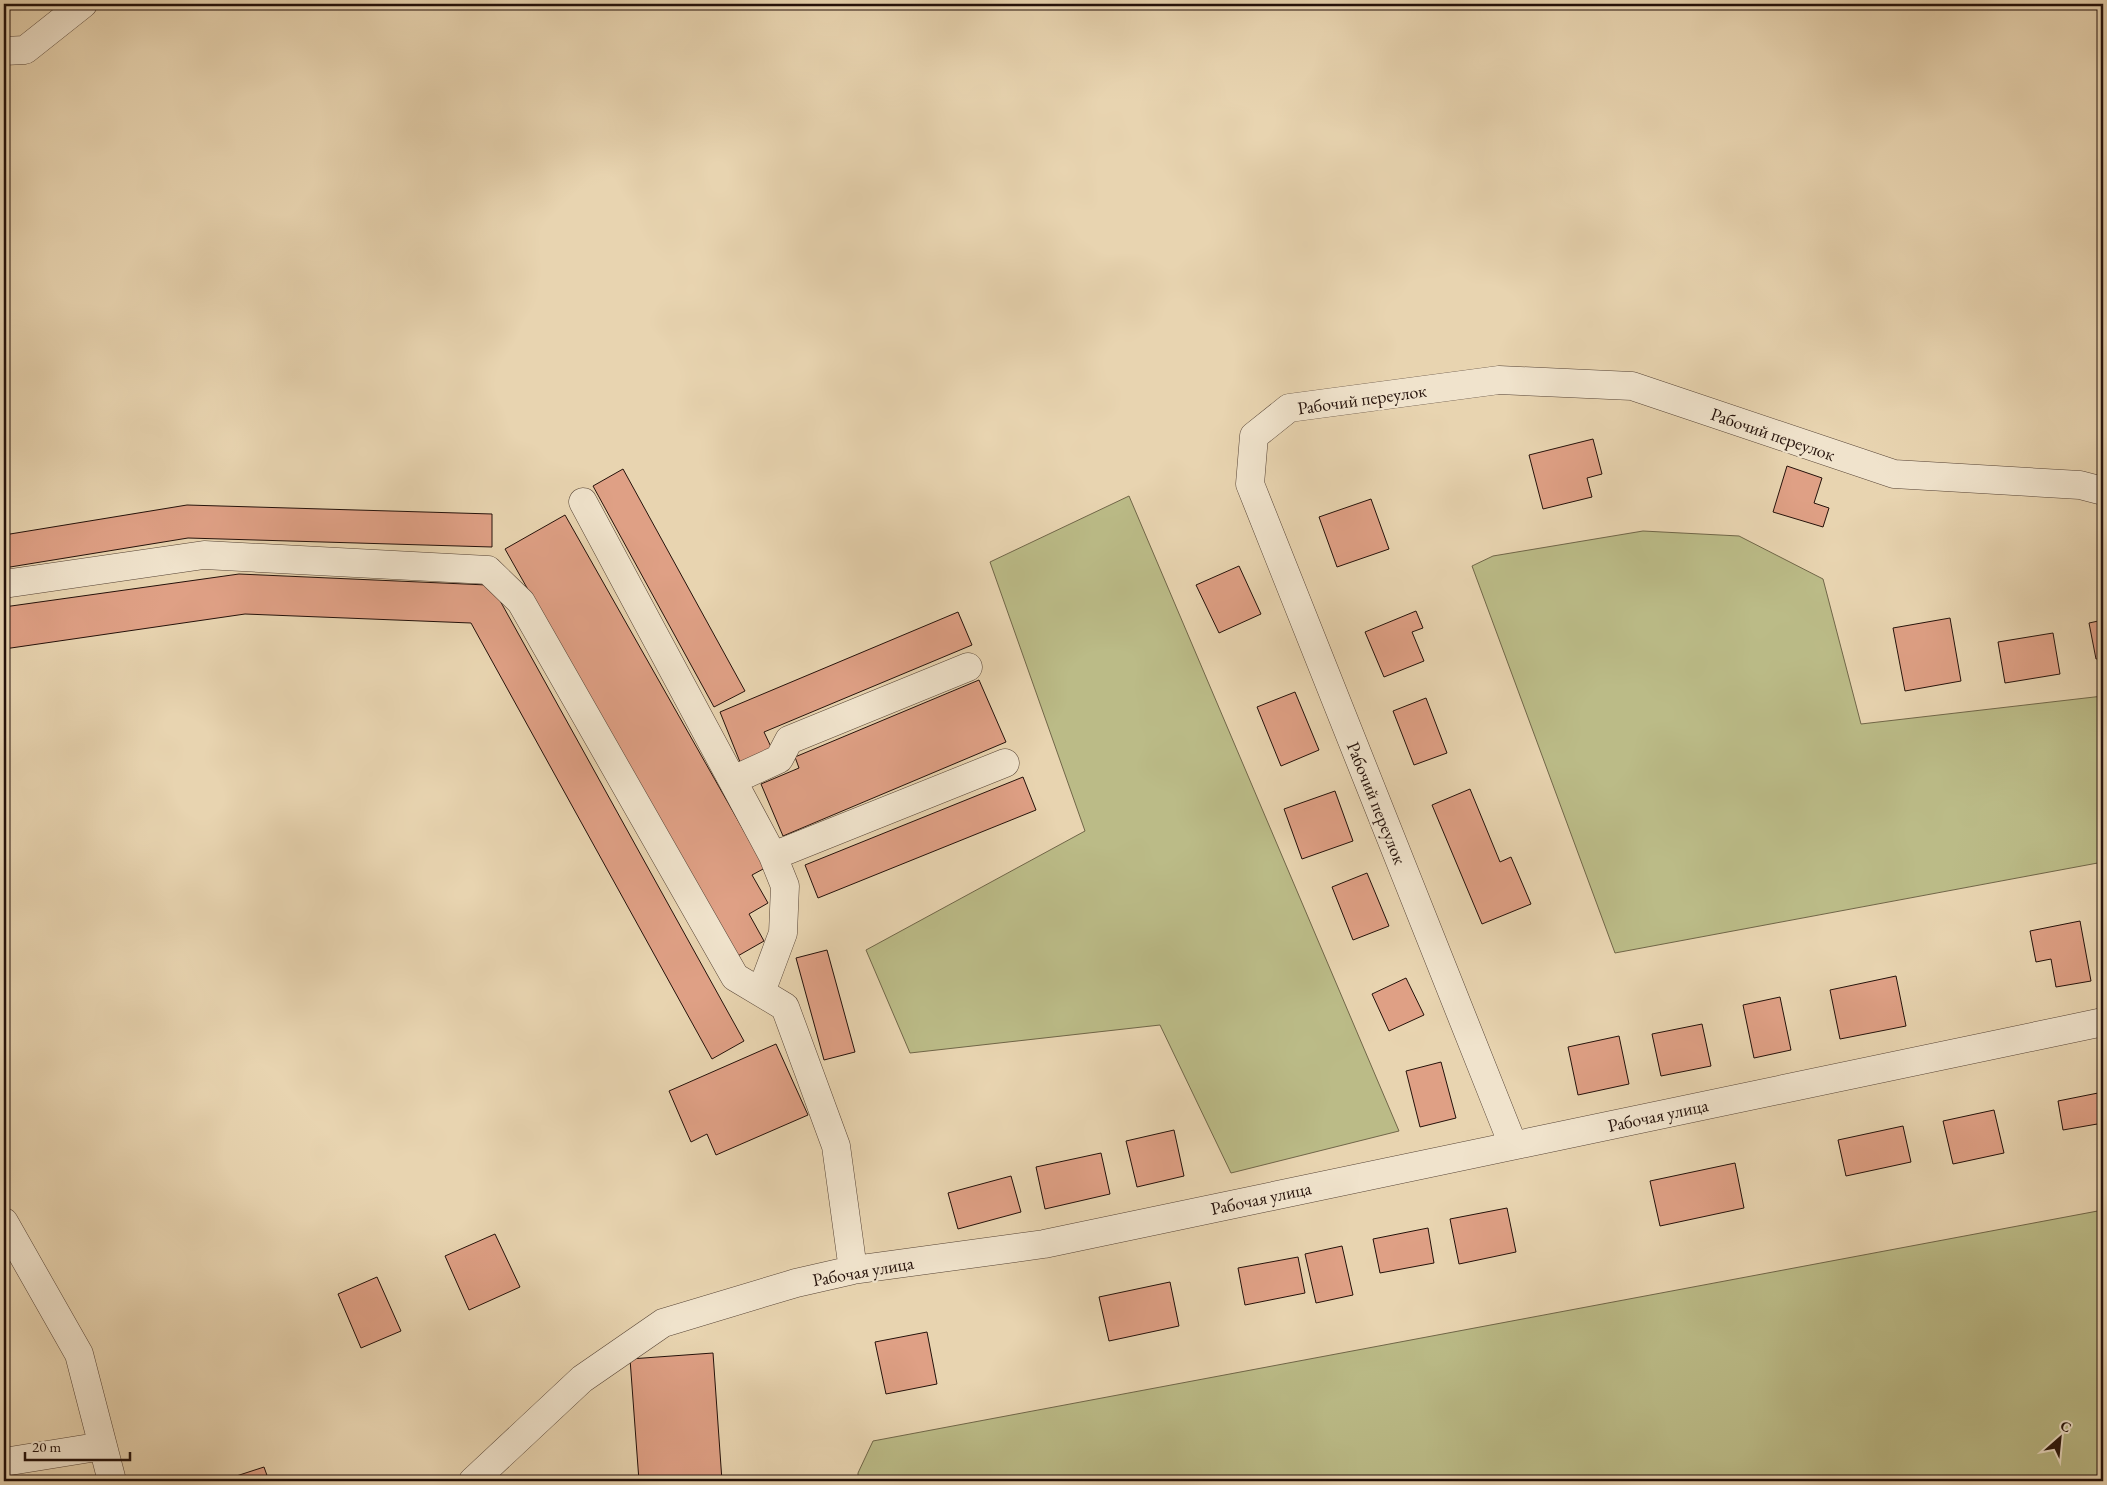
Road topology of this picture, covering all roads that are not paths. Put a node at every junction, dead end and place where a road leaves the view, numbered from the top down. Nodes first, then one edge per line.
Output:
1 (83, 4) edge
2 (4, 51) edge
3 (2103, 492) edge
4 (583, 502) dead end
5 (4, 584) edge
6 (968, 667) dead end
7 (1005, 763) dead end
8 (733, 780) junction
9 (774, 856) junction
10 (761, 992) junction
11 (2103, 1022) edge
12 (1512, 1145) junction
13 (4, 1222) edge
14 (853, 1270) junction
15 (103, 1446) junction
16 (4, 1462) edge
17 (112, 1481) edge
18 (472, 1481) edge

1 - 2 street
3 - 12 street, Рабочий переулок
4 - 8 street
5 - 10 street
6 - 8 street
7 - 9 street
8 - 9 street
9 - 10 street
10 - 14 street
11 - 12 street, Рабочая улица
12 - 14 street, Рабочая улица
13 - 15 street
14 - 18 street, Рабочая улица
15 - 16 street
15 - 17 street

